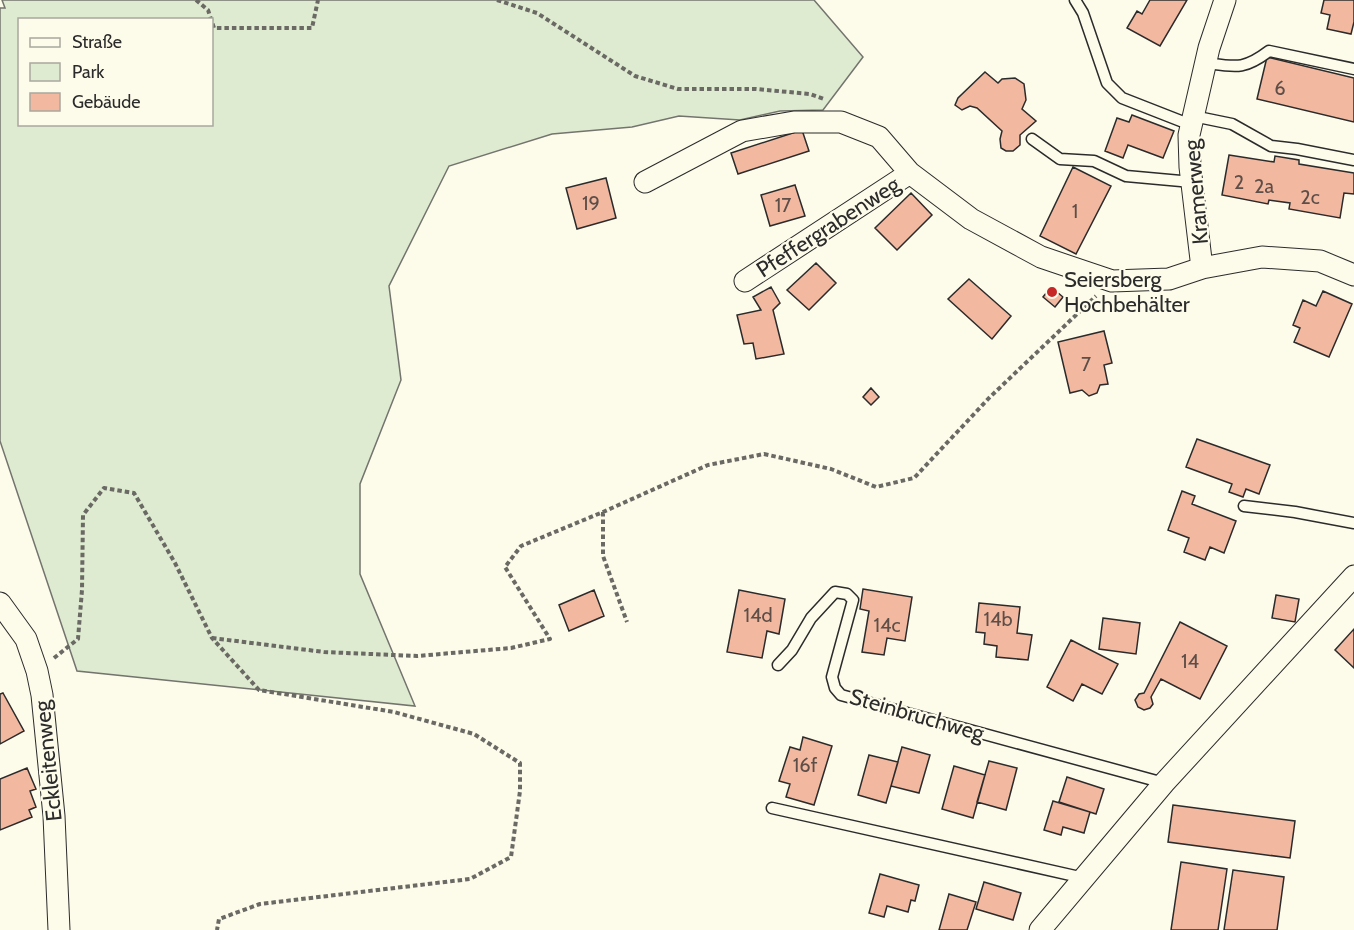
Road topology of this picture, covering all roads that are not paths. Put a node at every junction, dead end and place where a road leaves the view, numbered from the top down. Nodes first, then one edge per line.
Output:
1 (1075, 0) edge
2 (1225, 0) edge
3 (1206, 63) junction
4 (1354, 69) edge
5 (1192, 120) junction
6 (1032, 139) dead end
7 (1354, 160) edge
8 (910, 173) junction
9 (645, 182) dead end
10 (1192, 182) junction
11 (1202, 268) junction
12 (1354, 275) edge
13 (745, 281) dead end
14 (1244, 506) dead end
15 (1354, 523) edge
16 (1354, 576) edge
17 (0, 603) edge
18 (778, 665) dead end
19 (1164, 783) junction
20 (772, 808) dead end
21 (1084, 878) junction
22 (59, 930) edge
23 (1040, 930) edge

1 - 5 lane
2 - 3 street, Kramerweg
3 - 4 lane
3 - 5 street, Kramerweg
5 - 7 lane, Kramerweg
5 - 10 street, Kramerweg
6 - 10 lane
8 - 9 street, Pfeffergrabenweg
8 - 11 street, Pfeffergrabenweg
8 - 13 street, Pfeffergrabenweg
10 - 11 street, Kramerweg
11 - 12 street, Pfeffergrabenweg
14 - 15 lane
16 - 19 street
17 - 22 street, Eckleitenweg
18 - 19 lane, Steinbruchweg
19 - 21 street
20 - 21 lane
21 - 23 street

